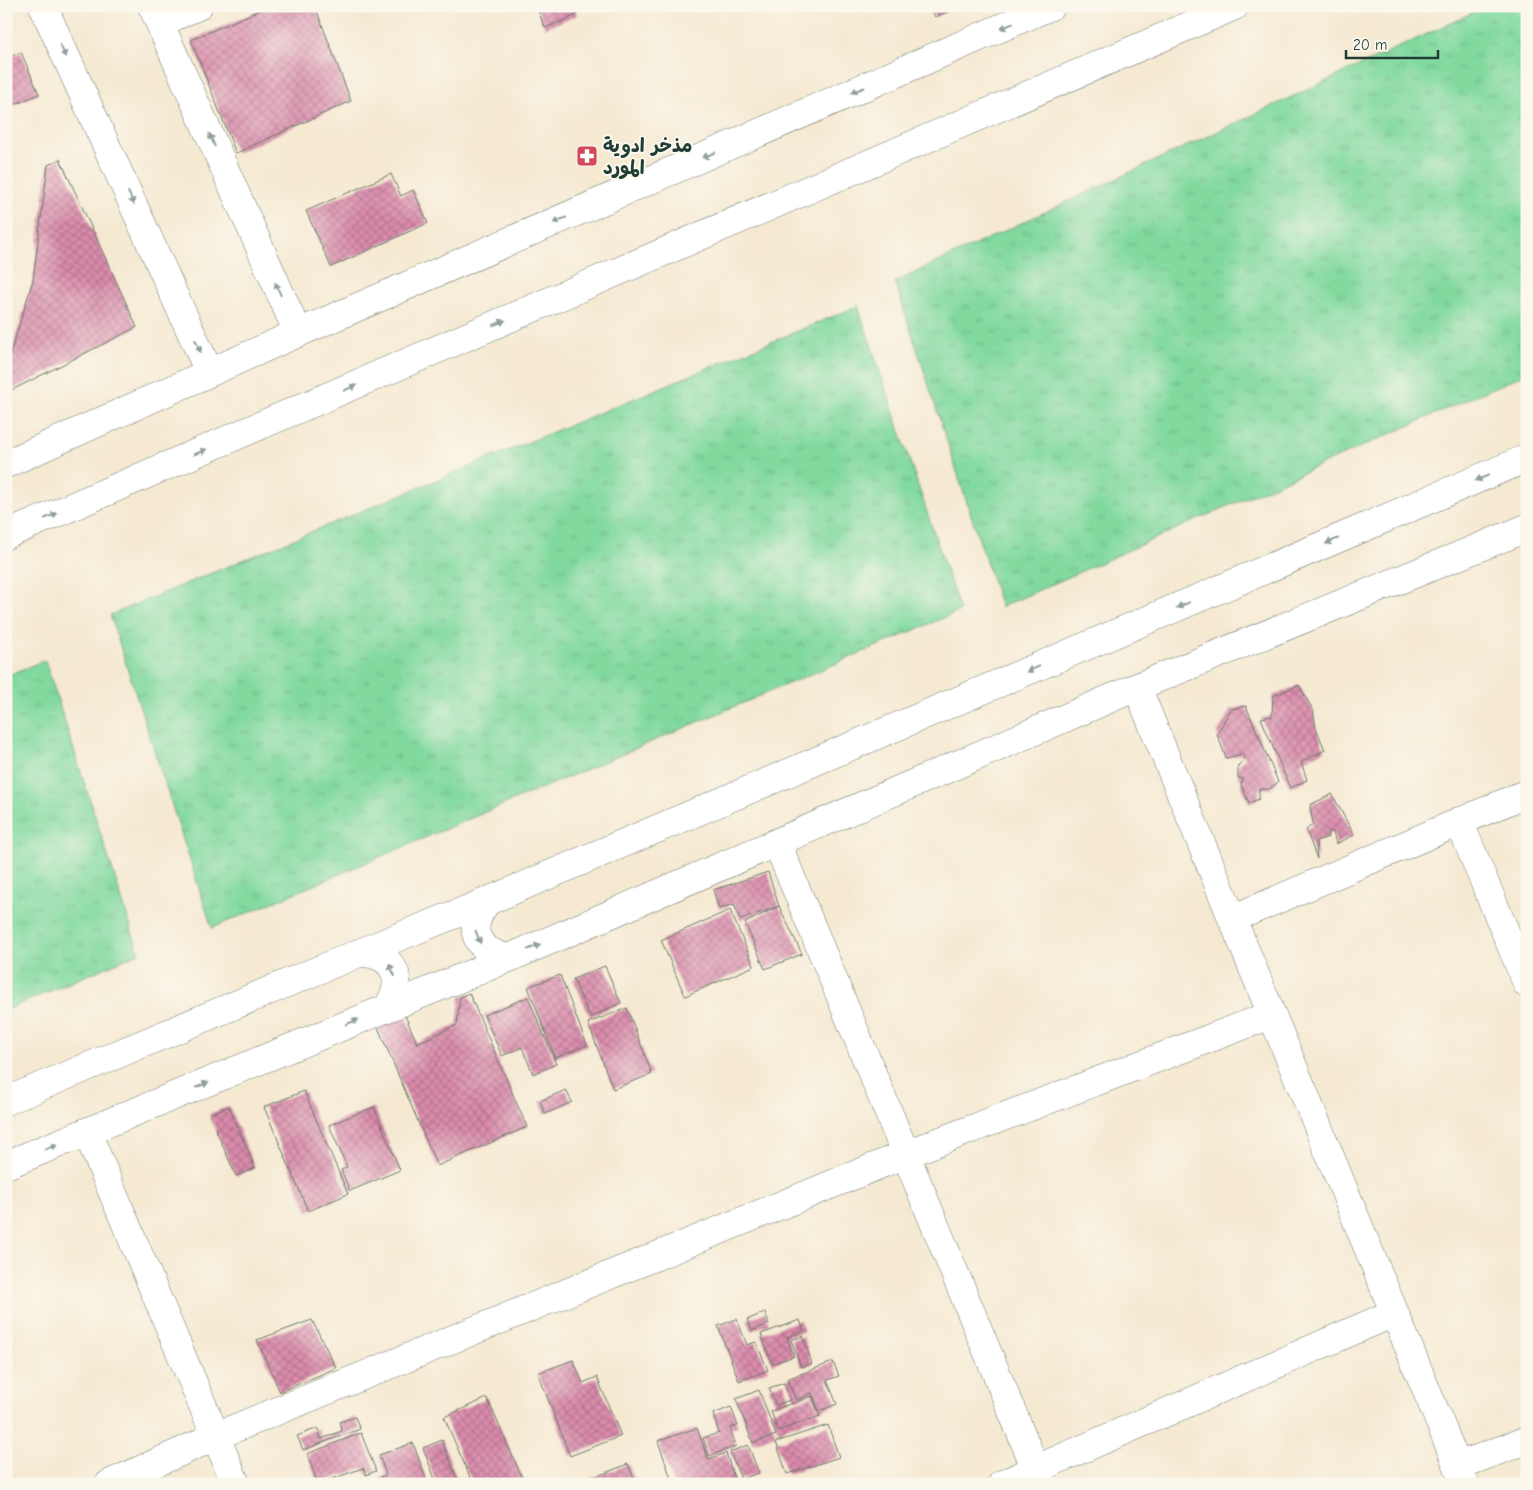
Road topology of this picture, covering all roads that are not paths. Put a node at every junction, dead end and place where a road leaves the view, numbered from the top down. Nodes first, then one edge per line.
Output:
1 (43, 6) edge
2 (198, 6) edge
3 (1051, 6) edge
4 (1235, 6) edge
5 (156, 15) edge
6 (298, 333) junction
7 (209, 372) junction
8 (1527, 458) edge
9 (6, 464) edge
10 (1527, 528) edge
11 (6, 535) edge
12 (1137, 687) junction
13 (1527, 793) edge
14 (1459, 821) junction
15 (777, 843) junction
16 (488, 901) junction
17 (1232, 919) junction
18 (359, 952) junction
19 (509, 958) junction
20 (1527, 984) edge
21 (387, 1008) junction
22 (1271, 1015) junction
23 (6, 1101) edge
24 (87, 1132) junction
25 (906, 1154) junction
26 (6, 1165) edge
27 (1394, 1313) junction
28 (216, 1436) junction
29 (1527, 1440) edge
30 (1461, 1475) edge
31 (1039, 1477) edge
32 (109, 1484) edge
33 (236, 1484) edge
34 (1002, 1484) edge

1 -> 7 street
2 - 5 street
3 -> 6 street
11 -> 4 street
6 -> 5 street
6 - 7 street
7 - 9 street
8 -> 16 street
10 - 12 street
12 - 15 street
12 - 17 street
13 - 14 street
14 - 17 street
14 - 20 street
19 -> 15 street
15 - 25 street
16 - 18 street
16 -> 19 street
17 - 22 street
21 -> 18 street
18 - 23 street
19 - 21 street
24 -> 21 street
22 - 25 street
22 - 27 street
26 -> 24 street
24 - 28 street
25 - 28 street
25 - 31 street
27 - 30 street
27 - 31 street
28 - 32 street
28 - 33 street
29 - 30 street
31 - 34 street

